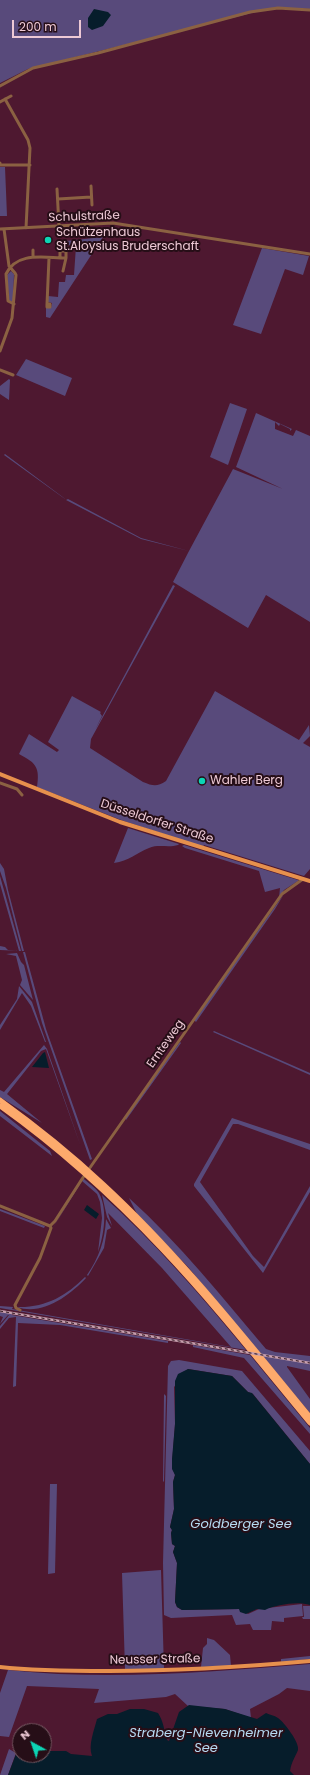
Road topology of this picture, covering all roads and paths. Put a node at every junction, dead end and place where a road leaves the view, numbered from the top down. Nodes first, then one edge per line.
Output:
1 (310, 10) edge
2 (0, 86) edge
3 (11, 96) dead end
4 (5, 99) junction
5 (0, 102) edge
6 (0, 163) edge
7 (30, 165) junction
8 (91, 186) dead end
9 (57, 189) dead end
10 (91, 197) junction
11 (58, 199) junction
12 (92, 205) dead end
13 (59, 226) junction
14 (26, 228) junction
15 (0, 229) edge
16 (4, 229) junction
17 (33, 250) dead end
18 (310, 254) edge
19 (33, 257) junction
20 (49, 258) junction
21 (60, 258) junction
22 (66, 258) junction
23 (10, 268) junction
24 (63, 271) dead end
25 (14, 304) junction
26 (47, 304) dead end
27 (0, 351) edge
28 (0, 370) edge
29 (13, 375) dead end
30 (0, 774) edge
31 (0, 783) edge
32 (22, 795) dead end
33 (303, 879) junction
34 (310, 881) edge
35 (0, 1100) edge
36 (0, 1106) edge
37 (83, 1168) junction
38 (0, 1206) edge
39 (50, 1226) junction
40 (20, 1310) dead end
41 (262, 1362) junction
42 (310, 1417) edge
43 (310, 1423) edge
44 (310, 1661) edge
45 (0, 1667) edge

1 - 2 street
3 - 4 street
4 - 5 street
4 - 7 street
6 - 7 street
7 - 14 street
8 - 10 street
9 - 11 street
10 - 11 street
10 - 12 street
11 - 13 street
13 - 14 street, Schulstraße
13 - 18 street, Schulstraße
14 - 16 street, Schulstraße
15 - 16 street, Schulstraße
16 - 23 street
17 - 19 street
19 - 20 street
19 - 23 street
20 - 21 street
20 - 26 street
21 - 22 street
21 - 22 street
22 - 24 street
23 - 25 street
23 - 25 street
25 - 27 street
28 - 29 street
30 - 33 main road, Düsseldorfer Straße
31 - 32 street
33 - 34 main road, Düsseldorfer Straße
33 - 39 street, Ernteweg
35 - 37 highway
36 - 37 highway
37 - 41 highway
37 - 41 highway
38 - 39 street
39 - 40 street
41 - 42 highway
41 - 43 highway
44 - 45 main road, Neusser Straße

